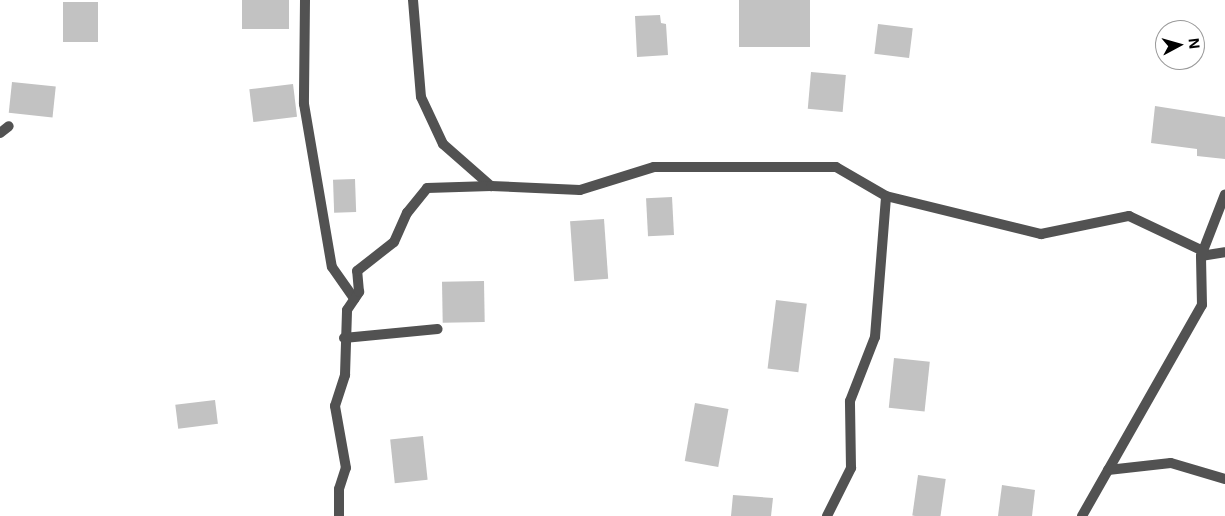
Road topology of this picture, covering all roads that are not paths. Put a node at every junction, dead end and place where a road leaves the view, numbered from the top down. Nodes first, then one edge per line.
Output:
1 (305, 0) edge
2 (414, 0) edge
3 (9, 126) dead end
4 (0, 133) edge
5 (492, 186) junction
6 (1225, 194) edge
7 (886, 196) junction
8 (1225, 252) edge
9 (1202, 254) junction
10 (354, 299) junction
11 (438, 329) dead end
12 (344, 338) junction
13 (1108, 470) junction
14 (1225, 479) edge
15 (339, 516) edge
16 (828, 516) edge
17 (1082, 516) edge

1 - 10 street
2 - 5 street
3 - 4 street
5 - 7 street
5 - 10 street
6 - 9 street
7 - 9 street
7 - 16 street
8 - 9 street
9 - 13 street
10 - 12 street
11 - 12 street
12 - 15 street
13 - 14 street
13 - 17 street

